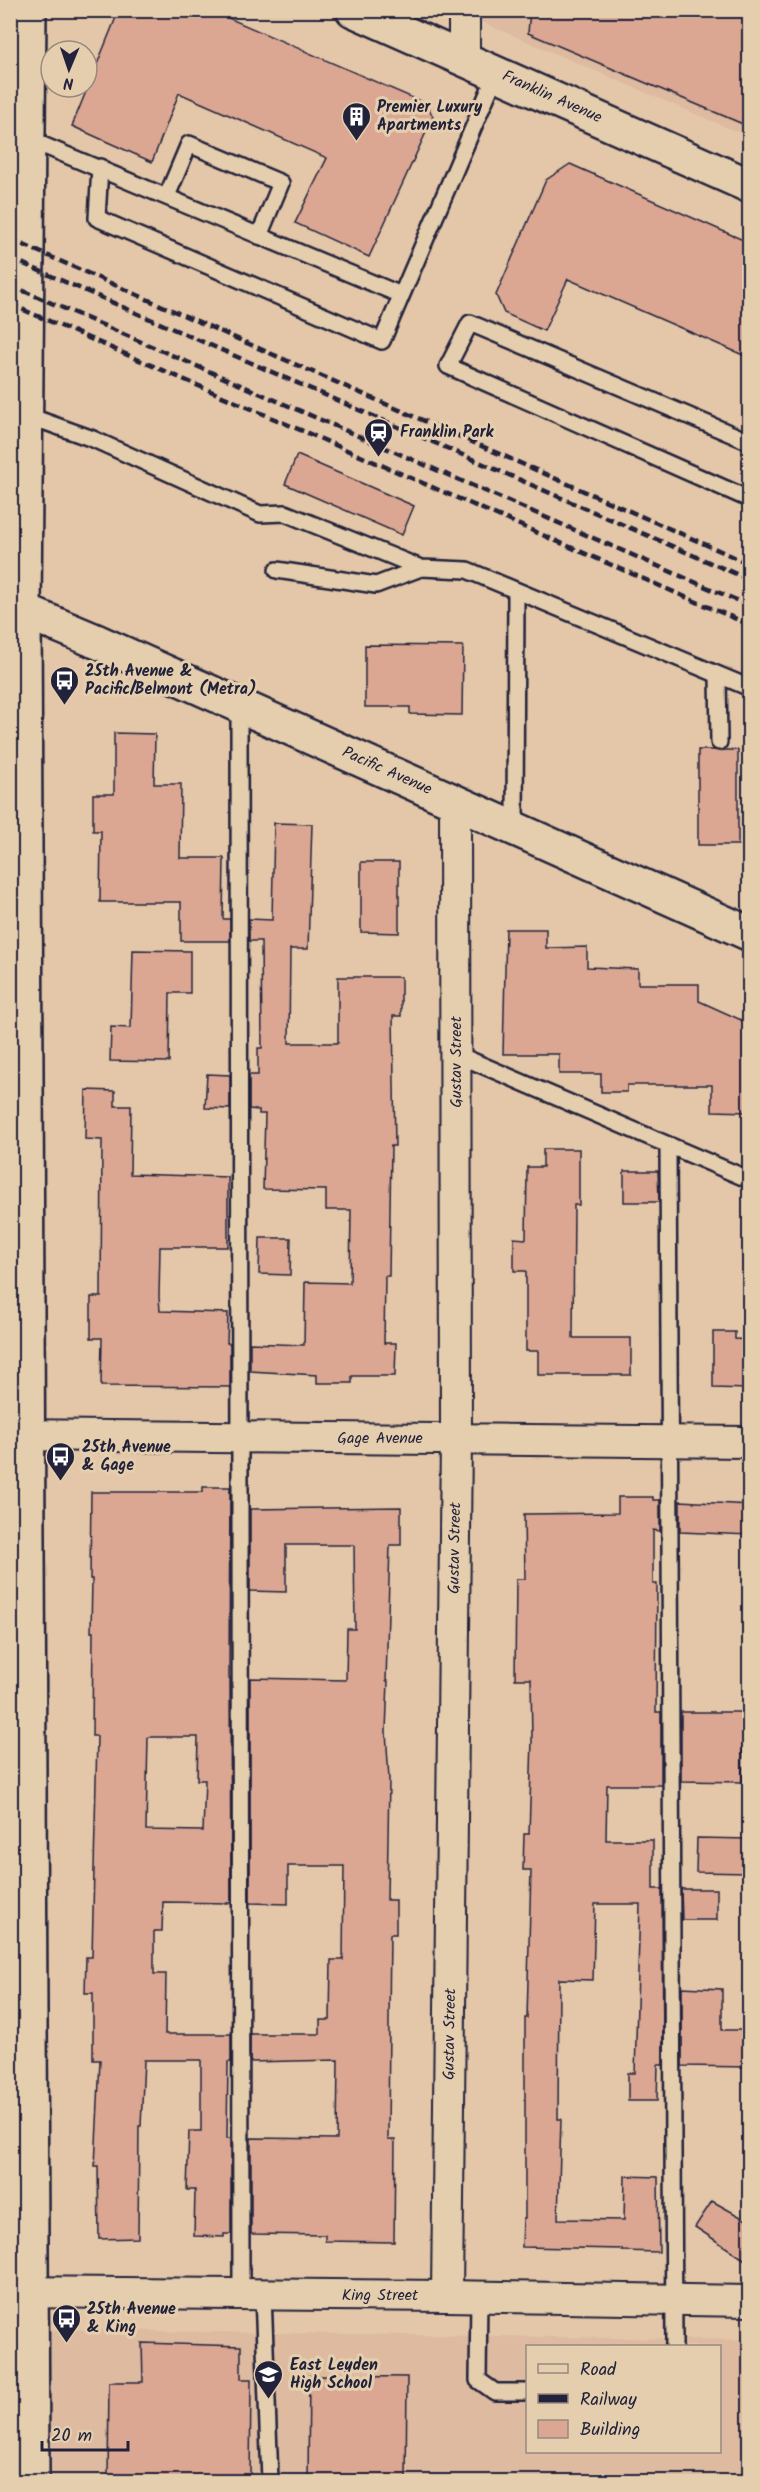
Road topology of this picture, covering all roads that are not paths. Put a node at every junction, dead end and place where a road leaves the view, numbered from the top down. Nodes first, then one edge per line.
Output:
1 (29, 10) edge
2 (353, 10) edge
3 (464, 10) edge
4 (464, 58) junction
5 (497, 72) junction
6 (28, 139) junction
7 (100, 167) junction
8 (750, 186) edge
9 (167, 196) junction
10 (259, 236) junction
11 (401, 295) junction
12 (18, 366) edge
13 (26, 415) junction
14 (750, 442) edge
15 (750, 498) edge
16 (421, 568) junction
17 (277, 570) dead end
18 (516, 591) junction
19 (17, 607) edge
20 (718, 675) junction
21 (750, 688) edge
22 (239, 705) junction
23 (719, 742) dead end
24 (455, 801) junction
25 (515, 828) junction
26 (750, 934) edge
27 (456, 1054) junction
28 (668, 1145) junction
29 (750, 1180) edge
30 (19, 1435) edge
31 (240, 1437) junction
32 (456, 1439) junction
33 (670, 1441) junction
34 (750, 1442) edge
35 (21, 2292) edge
36 (252, 2295) junction
37 (447, 2296) junction
38 (479, 2296) junction
39 (674, 2301) junction
40 (750, 2301) edge
41 (674, 2345) edge
42 (526, 2392) edge
43 (270, 2480) dead end
44 (32, 2481) edge

1 - 6 street
2 - 4 street, Franklin Avenue
3 - 4 street
4 - 5 street, Franklin Avenue
5 - 8 street, Franklin Avenue
5 - 11 lane
6 - 7 lane
6 - 12 street
7 - 9 lane
7 - 11 lane
9 - 10 lane
9 - 10 lane
10 - 11 lane
12 - 13 street
13 - 16 lane
13 - 19 street
14 - 15 lane
16 - 17 lane
16 - 18 lane
18 - 20 lane
18 - 25 lane
19 - 22 street, Pacific Avenue
19 - 30 street
20 - 21 lane
20 - 23 lane
22 - 24 street, Pacific Avenue
22 - 31 lane
24 - 25 street, Pacific Avenue
24 - 27 street, Gustav Street
25 - 26 street, Pacific Avenue
27 - 28 lane
27 - 32 street, Gustav Street
28 - 29 lane
28 - 33 lane
30 - 31 street, Gage Avenue
30 - 35 street
31 - 32 street, Gage Avenue
31 - 36 lane
32 - 33 street, Gage Avenue
32 - 37 street, Gustav Street
33 - 34 street, Gage Avenue
33 - 39 lane
35 - 36 street, King Street
35 - 44 street
36 - 37 street, King Street
36 - 43 lane
37 - 38 street, King Street
38 - 39 street, King Street
38 - 42 lane
39 - 40 street, King Street
39 - 41 lane

